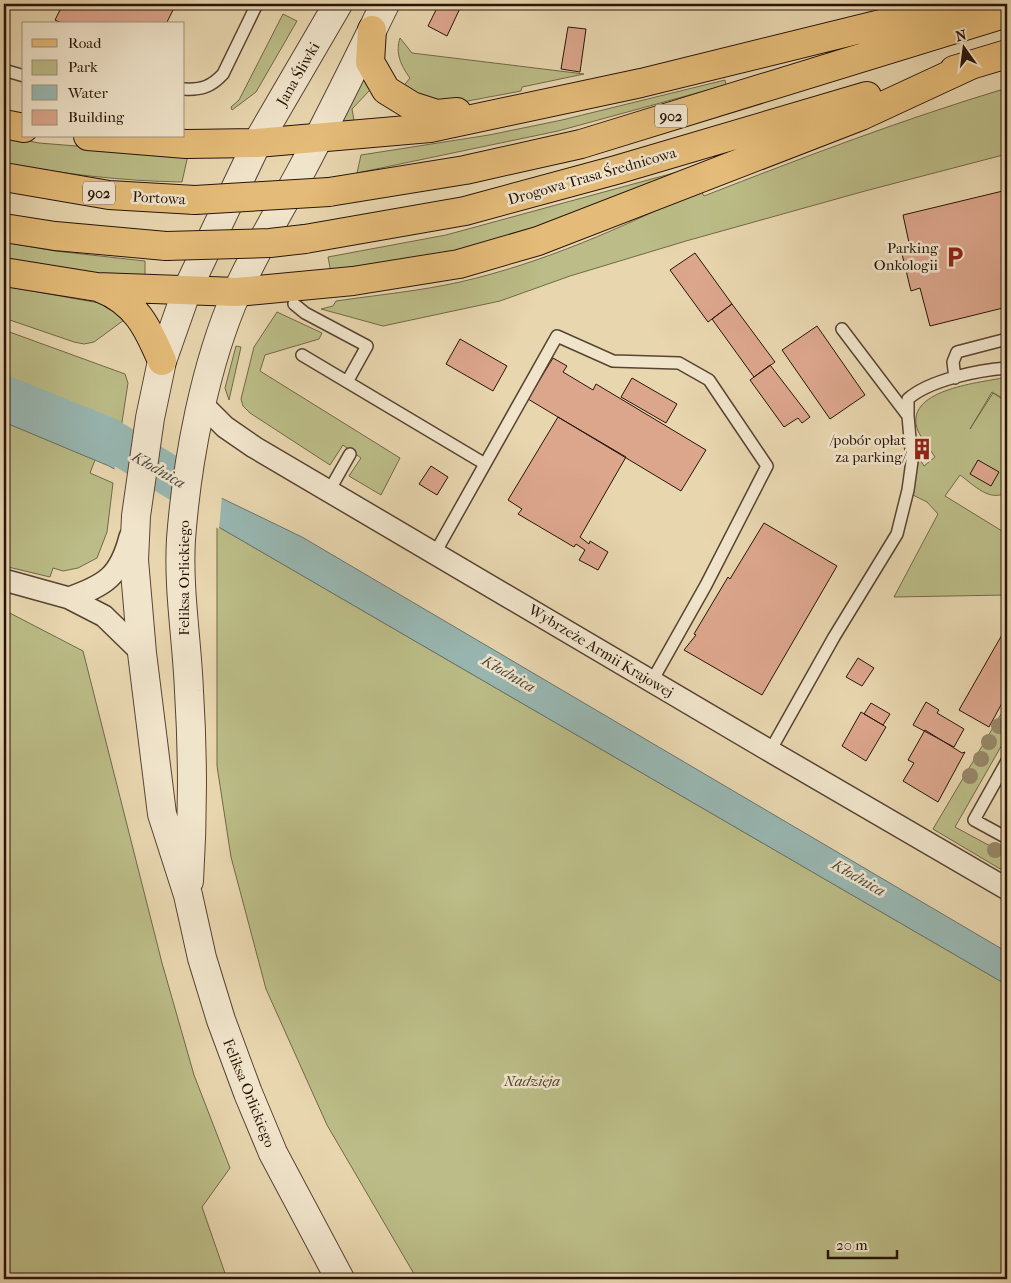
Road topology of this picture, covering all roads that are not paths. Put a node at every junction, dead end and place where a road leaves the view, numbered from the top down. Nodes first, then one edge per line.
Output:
1 (258, 4) edge
2 (338, 4) edge
3 (385, 4) edge
4 (962, 4) edge
5 (1007, 13) edge
6 (372, 30) junction
7 (1007, 54) edge
8 (971, 65) junction
9 (4, 70) edge
10 (22, 75) edge
11 (185, 89) edge
12 (543, 103) junction
13 (4, 124) edge
14 (22, 128) edge
15 (112, 138) edge
16 (318, 138) junction
17 (257, 144) junction
18 (4, 177) edge
19 (4, 228) edge
20 (4, 272) edge
21 (97, 287) junction
22 (187, 290) junction
23 (237, 292) junction
24 (294, 304) dead end
25 (842, 329) dead end
26 (1007, 339) edge
27 (302, 355) dead end
28 (162, 361) junction
29 (1007, 368) edge
30 (956, 378) junction
31 (348, 382) junction
32 (202, 404) junction
33 (908, 416) junction
34 (350, 454) dead end
35 (485, 464) junction
36 (329, 491) junction
37 (136, 516) junction
38 (435, 553) junction
39 (4, 580) edge
40 (69, 598) junction
41 (142, 653) junction
42 (652, 681) junction
43 (770, 752) junction
44 (1007, 761) edge
45 (1007, 838) edge
46 (1007, 889) edge
47 (188, 895) junction
48 (340, 1279) edge

1 - 11 lane
2 - 17 street, Jana Śliwki
3 - 6 street
4 - 12 main road
5 - 18 main road, Portowa / 902, bridge
6 - 12 main road
6 - 16 street
7 - 8 main road, Drogowa Trasa Średnicowa / 902
8 - 19 main road, Drogowa Trasa Średnicowa / 902, bridge
8 - 23 main road
9 - 10 lane
12 - 16 main road
13 - 14 main road
15 - 17 main road
16 - 17 main road
16 - 23 street, Feliksa Orlickiego
17 - 22 street, Feliksa Orlickiego
20 - 21 main road
21 - 22 main road
21 - 28 main road
22 - 23 main road
22 - 28 street, Feliksa Orlickiego
23 - 32 street, Feliksa Orlickiego
24 - 31 lane
25 - 33 lane
26 - 30 lane
27 - 31 lane
28 - 37 street, Feliksa Orlickiego
29 - 30 lane
30 - 33 lane
31 - 35 lane
32 - 36 street, Wybrzeże Armii Krajowej
32 - 47 street, Feliksa Orlickiego
33 - 43 lane
34 - 36 lane
35 - 38 lane
35 - 42 lane
36 - 38 street, Wybrzeże Armii Krajowej
37 - 40 street
37 - 41 street, Feliksa Orlickiego
38 - 42 street, Wybrzeże Armii Krajowej
39 - 40 street
40 - 41 street
41 - 47 street, Feliksa Orlickiego
42 - 43 street, Wybrzeże Armii Krajowej
43 - 46 street, Wybrzeże Armii Krajowej
44 - 45 lane
47 - 48 street, Feliksa Orlickiego

